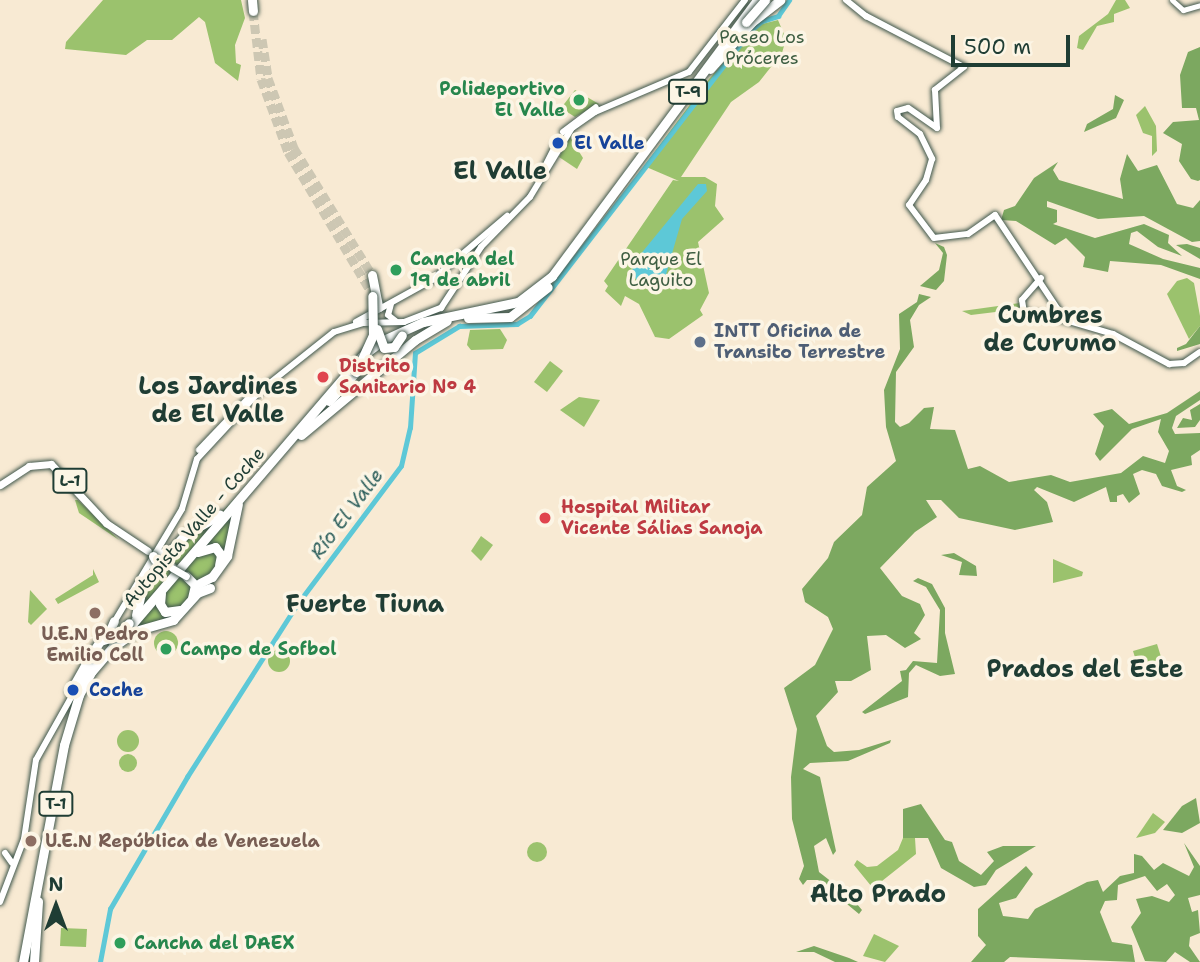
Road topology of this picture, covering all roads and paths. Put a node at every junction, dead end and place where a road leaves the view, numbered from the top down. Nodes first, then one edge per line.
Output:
1 (255, 0) edge
2 (743, 0) edge
3 (756, 0) edge
4 (764, 0) edge
5 (779, 0) edge
6 (846, 0) edge
7 (1172, 0) edge
8 (1200, 5) edge
9 (256, 11) tunnel mouth
10 (710, 69) junction
11 (571, 250) junction
12 (471, 262) junction
13 (1038, 274) junction
14 (372, 275) tunnel mouth
15 (557, 275) junction
16 (432, 280) junction
17 (1033, 286) junction
18 (1047, 291) junction
19 (373, 294) junction
20 (392, 303) junction
21 (503, 304) dead end
22 (1055, 306) junction
23 (1049, 315) junction
24 (444, 319) junction
25 (1066, 319) junction
26 (404, 322) junction
27 (1086, 326) junction
28 (377, 328) junction
29 (1078, 331) dead end
30 (1199, 352) edge
31 (359, 371) junction
32 (321, 416) junction
33 (302, 426) junction
34 (294, 439) junction
35 (0, 486) edge
36 (240, 498) junction
37 (158, 543) junction
38 (198, 552) junction
39 (151, 554) junction
40 (187, 559) junction
41 (172, 567) junction
42 (187, 575) junction
43 (162, 589) junction
44 (132, 621) junction
45 (111, 624) junction
46 (119, 639) junction
47 (104, 645) junction
48 (88, 659) junction
49 (5, 853) dead end
50 (12, 863) junction
51 (0, 892) edge
52 (35, 901) junction
53 (0, 902) edge
54 (18, 962) edge
55 (25, 962) edge
56 (34, 962) edge

1 - 9 highway
2 - 12 main road
2 - 16 main road
3 - 11 highway, Autopista Valle - Coche / T-9
4 - 5 highway
4 - 10 highway, Autopista Valle - Coche / T-9, bridge
5 - 10 highway
6 - 13 main road
7 - 8 street
10 - 15 highway, Autopista Valle - Coche / T-9
11 - 21 highway
11 - 24 highway, Autopista Valle - Coche / T-9
12 - 16 main road
12 - 26 main road
13 - 17 main road
13 - 18 main road
14 - 19 highway
15 - 24 highway, Autopista Valle - Coche / T-9
15 - 24 highway, T-9
16 - 20 main road
17 - 18 main road
17 - 23 main road
18 - 22 main road
19 - 28 highway, bridge
19 - 31 highway, bridge
20 - 26 main road
20 - 37 main road
22 - 23 main road
22 - 25 main road
23 - 25 main road
24 - 28 highway, bridge
24 - 32 highway, Autopista Valle - Coche / T-9
24 - 33 highway, Autopista Valle - Coche / T-1
25 - 27 main road
26 - 37 main road
27 - 29 main road
27 - 30 main road
28 - 31 highway, bridge
31 - 32 highway
31 - 33 highway
32 - 34 highway, Autopista Valle - Coche / T-1
33 - 34 highway, Autopista Valle - Coche / T-1
34 - 36 highway, Autopista Valle - Coche / T-1
35 - 39 main road, L-1
36 - 38 highway, Autopista Valle - Coche / T-1
36 - 39 highway
36 - 40 highway, Autopista Valle - Coche / T-1
36 - 46 highway
37 - 45 main road
38 - 42 highway
38 - 43 highway, Autopista Valle - Coche / T-1
39 - 41 main road, L-1
39 - 44 highway
40 - 41 highway
40 - 43 highway, Autopista Valle - Coche / T-1
41 - 42 main road, L-1, bridge
41 - 43 highway
42 - 43 highway
43 - 44 highway, Autopista Valle - Coche / T-1
43 - 46 highway, Autopista Valle - Coche / T-1
44 - 46 highway, Autopista Valle - Coche / T-1
44 - 48 highway, bridge
45 - 46 highway
45 - 47 highway
45 - 48 main road
46 - 47 highway
46 - 52 highway, Autopista Valle - Coche / T-1
47 - 52 highway, T-1
47 - 53 main road
48 - 50 main road
49 - 50 main road
50 - 51 main road
52 - 54 highway
52 - 55 highway, T-1
52 - 56 highway

